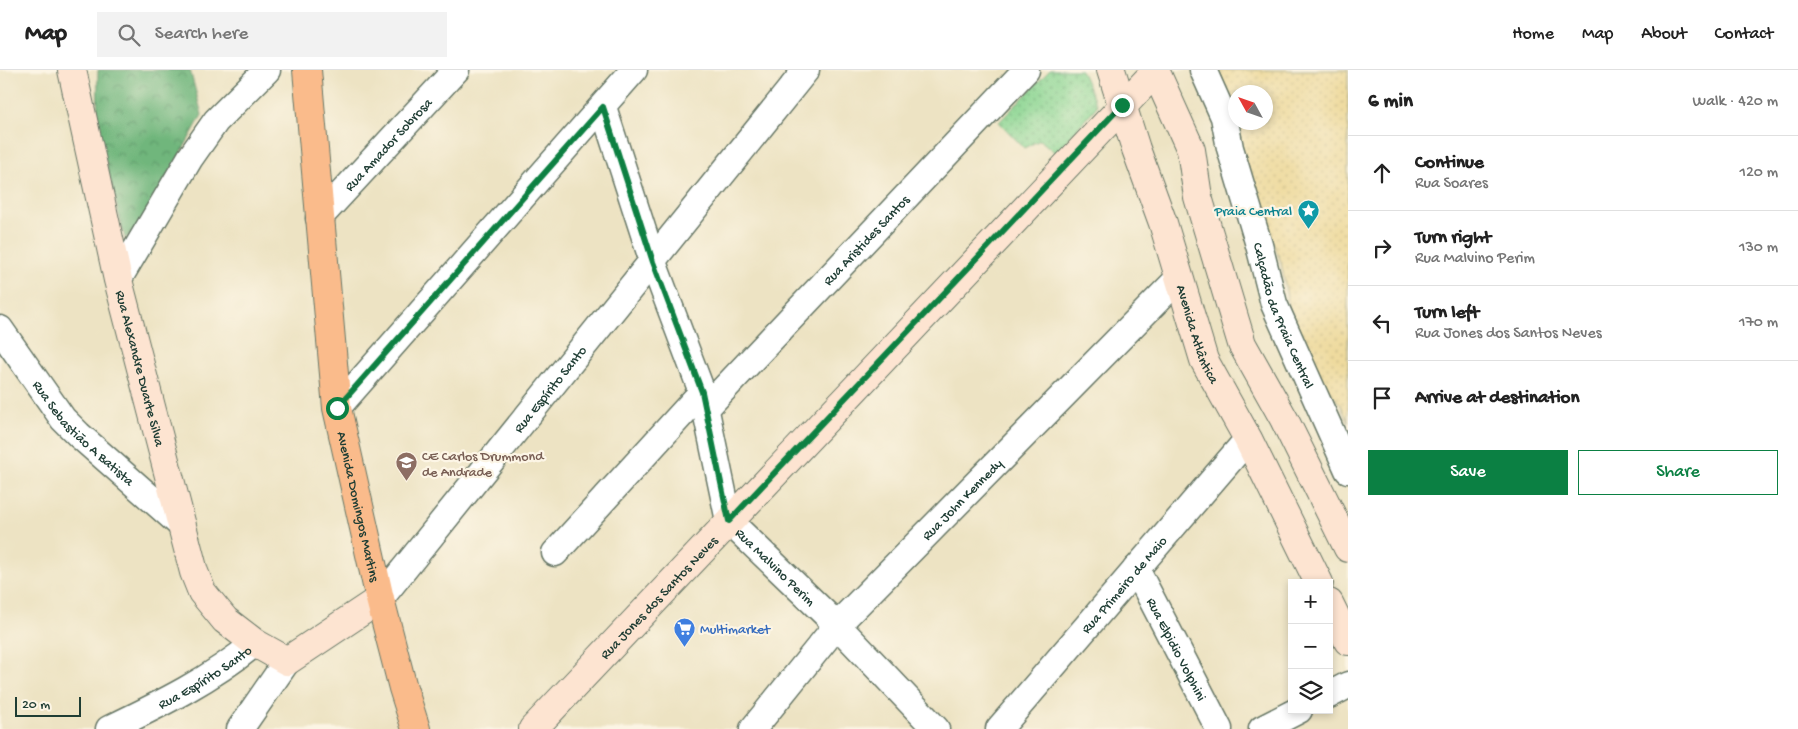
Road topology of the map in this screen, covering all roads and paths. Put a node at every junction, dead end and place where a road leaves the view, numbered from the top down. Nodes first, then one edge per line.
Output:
1 (72, 70) edge
2 (267, 70) edge
3 (307, 70) edge
4 (456, 70) edge
5 (634, 70) edge
6 (806, 70) edge
7 (1026, 70) edge
8 (1111, 70) edge
9 (1203, 70) edge
10 (1156, 71) edge
11 (1122, 105) junction
12 (603, 107) junction
13 (319, 218) junction
14 (653, 262) junction
15 (1180, 278) junction
16 (118, 280) junction
17 (0, 329) edge
18 (704, 400) junction
19 (337, 408) junction
20 (1248, 439) junction
21 (1348, 470) edge
22 (729, 521) junction
23 (180, 524) junction
24 (1348, 548) edge
25 (555, 553) dead end
26 (1136, 569) junction
27 (1317, 579) edge
28 (380, 599) junction
29 (1333, 611) edge
30 (837, 625) junction
31 (1348, 641) edge
32 (255, 643) junction
33 (287, 661) junction
34 (1348, 685) edge
35 (1333, 692) edge
36 (1291, 714) edge
37 (410, 725) edge
38 (109, 729) edge
39 (240, 729) edge
40 (533, 729) edge
41 (753, 729) edge
42 (936, 729) edge
43 (999, 729) edge
44 (1219, 729) edge
45 (1262, 729) edge

1 - 16 street, Rua Alexandre Duarte Silva
2 - 16 street
3 - 13 main road, Avenida Domingos Martins
4 - 13 street, Rua Amador Sobrosa
5 - 12 street
6 - 14 street, Rua Espírito Santo
7 - 18 street, Rua Aristides Santos
8 - 11 street, Avenida Atlântica
9 - 21 street, Calçadão da Praia Central
10 - 11 street, Rua Jones dos Santos Neves
10 - 24 street
11 - 15 street, Avenida Atlântica
11 - 22 street, Rua Jones dos Santos Neves
12 - 14 street, Rua Malvino Perim
12 - 19 street
13 - 19 main road, Avenida Domingos Martins
14 - 18 street, Rua Malvino Perim
14 - 28 street, Rua Espírito Santo
15 - 20 street, Avenida Atlântica
15 - 30 street, Rua John Kennedy
16 - 23 street, Rua Alexandre Duarte Silva
17 - 23 street, Rua Sebastião A Batista
18 - 22 street, Rua Malvino Perim
18 - 25 street, Rua Aristides Santos
19 - 28 main road, Avenida Domingos Martins
20 - 26 street, Rua Primeiro de Maio
20 - 27 street, Avenida Atlântica
22 - 30 street, Rua Malvino Perim
22 - 40 street, Rua Jones dos Santos Neves
23 - 32 street, Rua Alexandre Duarte Silva
26 - 43 street, Rua Primeiro de Maio
26 - 44 street, Rua Elpidio Volphini
28 - 33 street, Rua Espírito Santo
28 - 37 main road, Avenida Domingos Martins
29 - 31 street
30 - 41 street, Rua John Kennedy
30 - 42 street, Rua Malvino Perim
32 - 33 street, Rua Espírito Santo
32 - 38 street, Rua Espírito Santo
33 - 39 street
34 - 35 street
36 - 45 street

